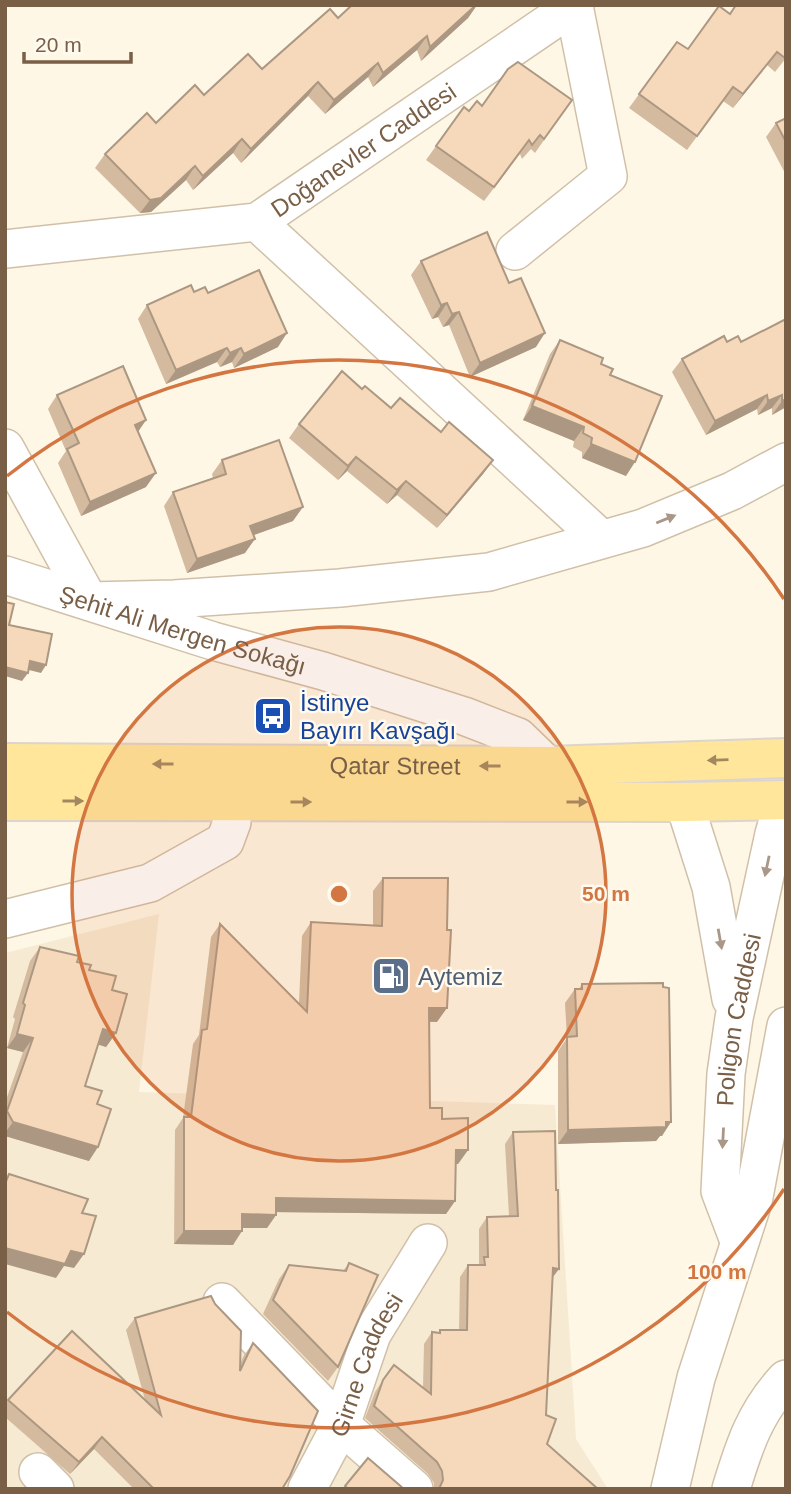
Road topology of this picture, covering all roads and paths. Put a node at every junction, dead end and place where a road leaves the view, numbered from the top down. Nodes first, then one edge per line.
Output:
1 (574, 5) edge
2 (257, 222) junction
3 (5, 249) edge
4 (515, 251) dead end
5 (5, 448) edge
6 (786, 462) edge
7 (601, 540) junction
8 (5, 575) edge
9 (89, 601) junction
10 (786, 758) edge
11 (5, 763) edge
12 (232, 764) junction
13 (548, 766) junction
14 (785, 799) edge
15 (5, 801) edge
16 (232, 802) junction
17 (684, 802) junction
18 (5, 919) edge
19 (734, 1018) junction
20 (786, 1026) edge
21 (739, 1241) junction
22 (428, 1243) dead end
23 (222, 1302) dead end
24 (786, 1379) edge
25 (341, 1425) junction
26 (307, 1489) edge
27 (414, 1489) edge
28 (670, 1489) edge
29 (731, 1489) edge

1 - 2 street, Doğanevler Caddesi
1 - 4 street
2 - 3 street, Doğanevler Caddesi
2 - 7 street
5 - 9 street
7 -> 6 street
7 - 9 street
8 - 9 street, Şehit Ali Mergen Sokağı
9 - 13 street, Şehit Ali Mergen Sokağı
10 -> 13 main road, Qatar Street
12 -> 11 main road, Qatar Street
13 -> 12 main road, Qatar Street
12 - 16 main road
14 - 17 main road, Qatar Street
14 -> 19 street, Poligon Caddesi
15 -> 16 main road, Qatar Street
16 -> 17 main road, Qatar Street
16 - 18 street
17 -> 19 street
19 -> 21 street, Poligon Caddesi
20 - 21 street, Poligon Caddesi
21 - 28 street, Poligon Caddesi
22 - 25 street, Girne Caddesi
23 - 25 street
24 - 29 street
25 - 26 street, Girne Caddesi
25 - 27 street

